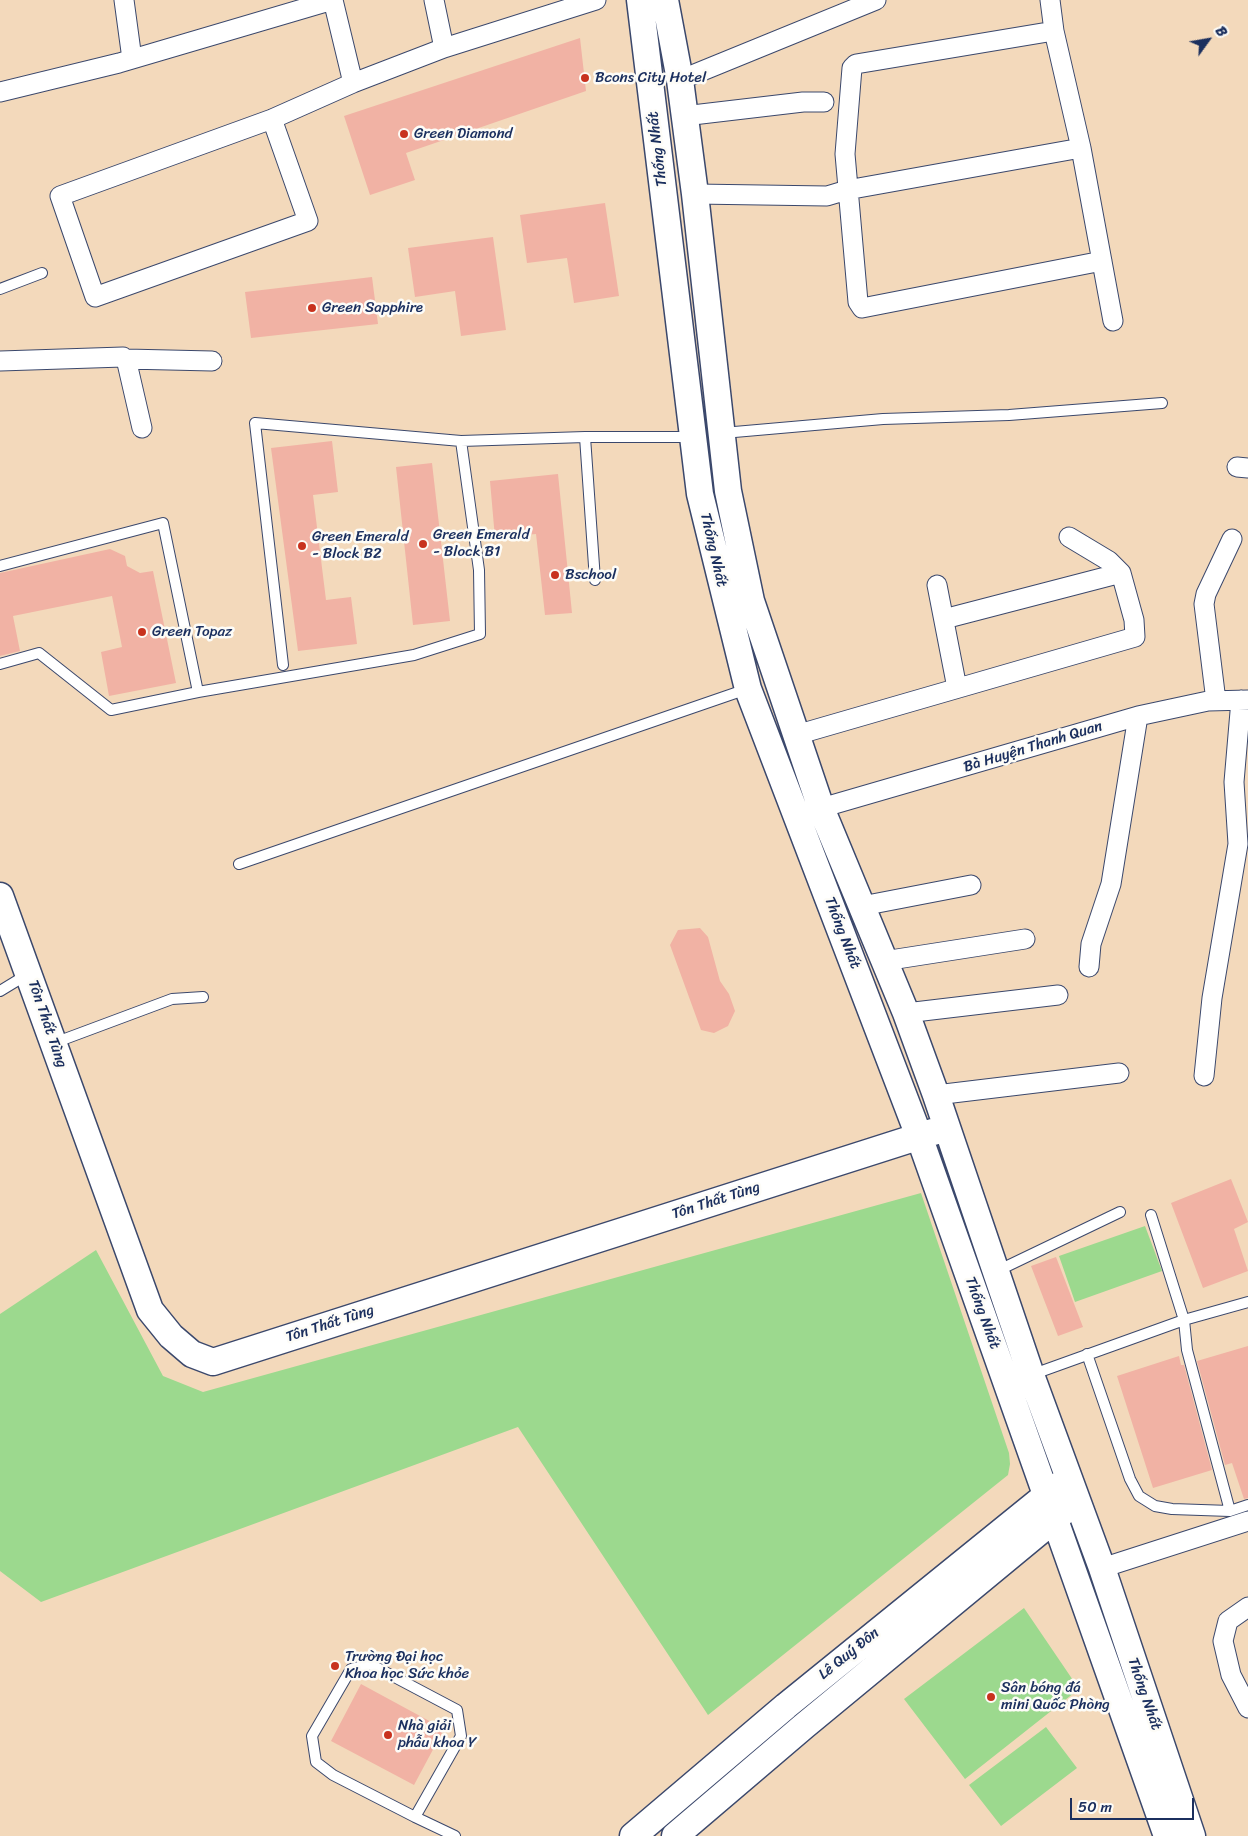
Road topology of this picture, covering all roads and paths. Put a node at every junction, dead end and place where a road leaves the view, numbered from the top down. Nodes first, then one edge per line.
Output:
1 (124, 0) edge
2 (332, 0) edge
3 (434, 0) edge
4 (596, 0) edge
5 (640, 0) edge
6 (665, 0) edge
7 (876, 0) edge
8 (1050, 0) edge
9 (1054, 31) junction
10 (444, 48) junction
11 (132, 59) junction
12 (680, 80) junction
13 (353, 83) junction
14 (0, 92) edge
15 (824, 102) dead end
16 (684, 116) junction
17 (272, 119) junction
18 (655, 121) junction
19 (1082, 148) junction
20 (847, 190) junction
21 (695, 194) junction
22 (1102, 261) junction
23 (42, 274) dead end
24 (0, 289) edge
25 (1114, 321) dead end
26 (126, 359) junction
27 (0, 361) edge
28 (212, 361) dead end
29 (1162, 403) dead end
30 (142, 428) dead end
31 (722, 434) junction
32 (584, 437) junction
33 (691, 437) junction
34 (461, 441) junction
35 (1069, 537) dead end
36 (1232, 539) dead end
37 (0, 566) edge
38 (1121, 573) junction
39 (595, 580) dead end
40 (937, 585) dead end
41 (944, 618) junction
42 (0, 664) edge
43 (283, 665) dead end
44 (957, 688) junction
45 (748, 689) junction
46 (198, 692) junction
47 (1244, 700) edge
48 (1216, 701) junction
49 (1138, 716) junction
50 (796, 734) junction
51 (822, 808) junction
52 (238, 864) dead end
53 (971, 885) dead end
54 (0, 896) edge
55 (862, 906) junction
56 (1026, 939) dead end
57 (884, 962) junction
58 (1090, 967) dead end
59 (29, 974) junction
60 (0, 991) edge
61 (1058, 995) dead end
62 (203, 997) dead end
63 (906, 1013) junction
64 (53, 1043) junction
65 (1119, 1074) dead end
66 (1204, 1076) dead end
67 (936, 1095) junction
68 (947, 1128) junction
69 (919, 1136) junction
70 (1120, 1212) dead end
71 (1151, 1215) dead end
72 (998, 1271) junction
73 (1248, 1302) edge
74 (1184, 1320) junction
75 (1087, 1354) junction
76 (1031, 1375) junction
77 (1073, 1489) junction
78 (1248, 1505) edge
79 (1051, 1508) junction
80 (1230, 1511) junction
81 (1248, 1521) edge
82 (1102, 1568) junction
83 (1248, 1607) edge
84 (786, 1706) junction
85 (1248, 1708) edge
86 (804, 1726) junction
87 (415, 1817) junction
88 (455, 1836) edge
89 (633, 1836) edge
90 (675, 1836) edge
91 (1167, 1836) edge
92 (1192, 1836) edge

1 - 11 street
2 - 11 street
2 - 13 street
3 - 10 street
4 - 10 street
5 - 18 main road, Thống Nhất
6 - 12 main road, Thống Nhất
7 - 12 street
8 - 9 street
9 - 19 street
9 - 20 street
10 - 13 street
11 - 14 street
12 - 16 main road, Thống Nhất
13 - 17 street
15 - 16 street
16 - 18 main road
16 - 21 main road, Thống Nhất
17 - 17 street
18 - 33 main road, Thống Nhất
19 - 20 street
19 - 22 street
20 - 21 street
20 - 22 street
21 - 31 main road, Thống Nhất
22 - 25 street
23 - 24 lane
26 - 27 street
26 - 28 street
26 - 30 street
29 - 31 lane
31 - 50 main road, Thống Nhất
32 - 33 lane
32 - 34 lane
32 - 39 lane
33 - 45 main road, Thống Nhất
34 - 43 lane
34 - 46 lane
35 - 38 street
36 - 48 street
37 - 46 lane
38 - 41 street
38 - 44 street
40 - 41 street
41 - 44 street
42 - 46 lane
44 - 50 street
45 - 52 lane
45 - 69 main road, Thống Nhất
47 - 48 street, Bà Huyện Thanh Quan
47 - 66 street
48 - 49 street, Bà Huyện Thanh Quan
49 - 51 street, Bà Huyện Thanh Quan
49 - 58 street
50 - 51 main road, Thống Nhất
51 - 55 main road, Thống Nhất
53 - 55 street
54 - 59 main road, Tôn Thất Tùng
55 - 57 main road, Thống Nhất
56 - 57 street
57 - 63 main road, Thống Nhất
59 - 60 lane
59 - 64 main road, Tôn Thất Tùng
61 - 63 street
62 - 64 lane
63 - 67 main road, Thống Nhất
64 - 69 main road, Tôn Thất Tùng
65 - 67 street
67 - 68 main road, Thống Nhất
68 - 69 main road, Tôn Thất Tùng
68 - 72 main road, Thống Nhất
69 - 79 main road, Thống Nhất
70 - 72 lane
71 - 74 lane
72 - 76 main road, Thống Nhất
73 - 74 lane
74 - 75 lane
74 - 80 lane
75 - 76 lane
75 - 80 lane
76 - 77 main road, Thống Nhất
77 - 79 main road, Lê Quý Đôn
77 - 82 main road, Thống Nhất
78 - 80 lane
79 - 84 main road, Lê Quý Đôn
79 - 86 main road, Lê Quý Đôn
79 - 91 main road, Thống Nhất
81 - 82 street
82 - 92 main road, Thống Nhất
83 - 85 street
84 - 86 main road
84 - 89 main road, Lê Quý Đôn
86 - 90 main road, Lê Quý Đôn
87 - 87 lane
87 - 88 lane

